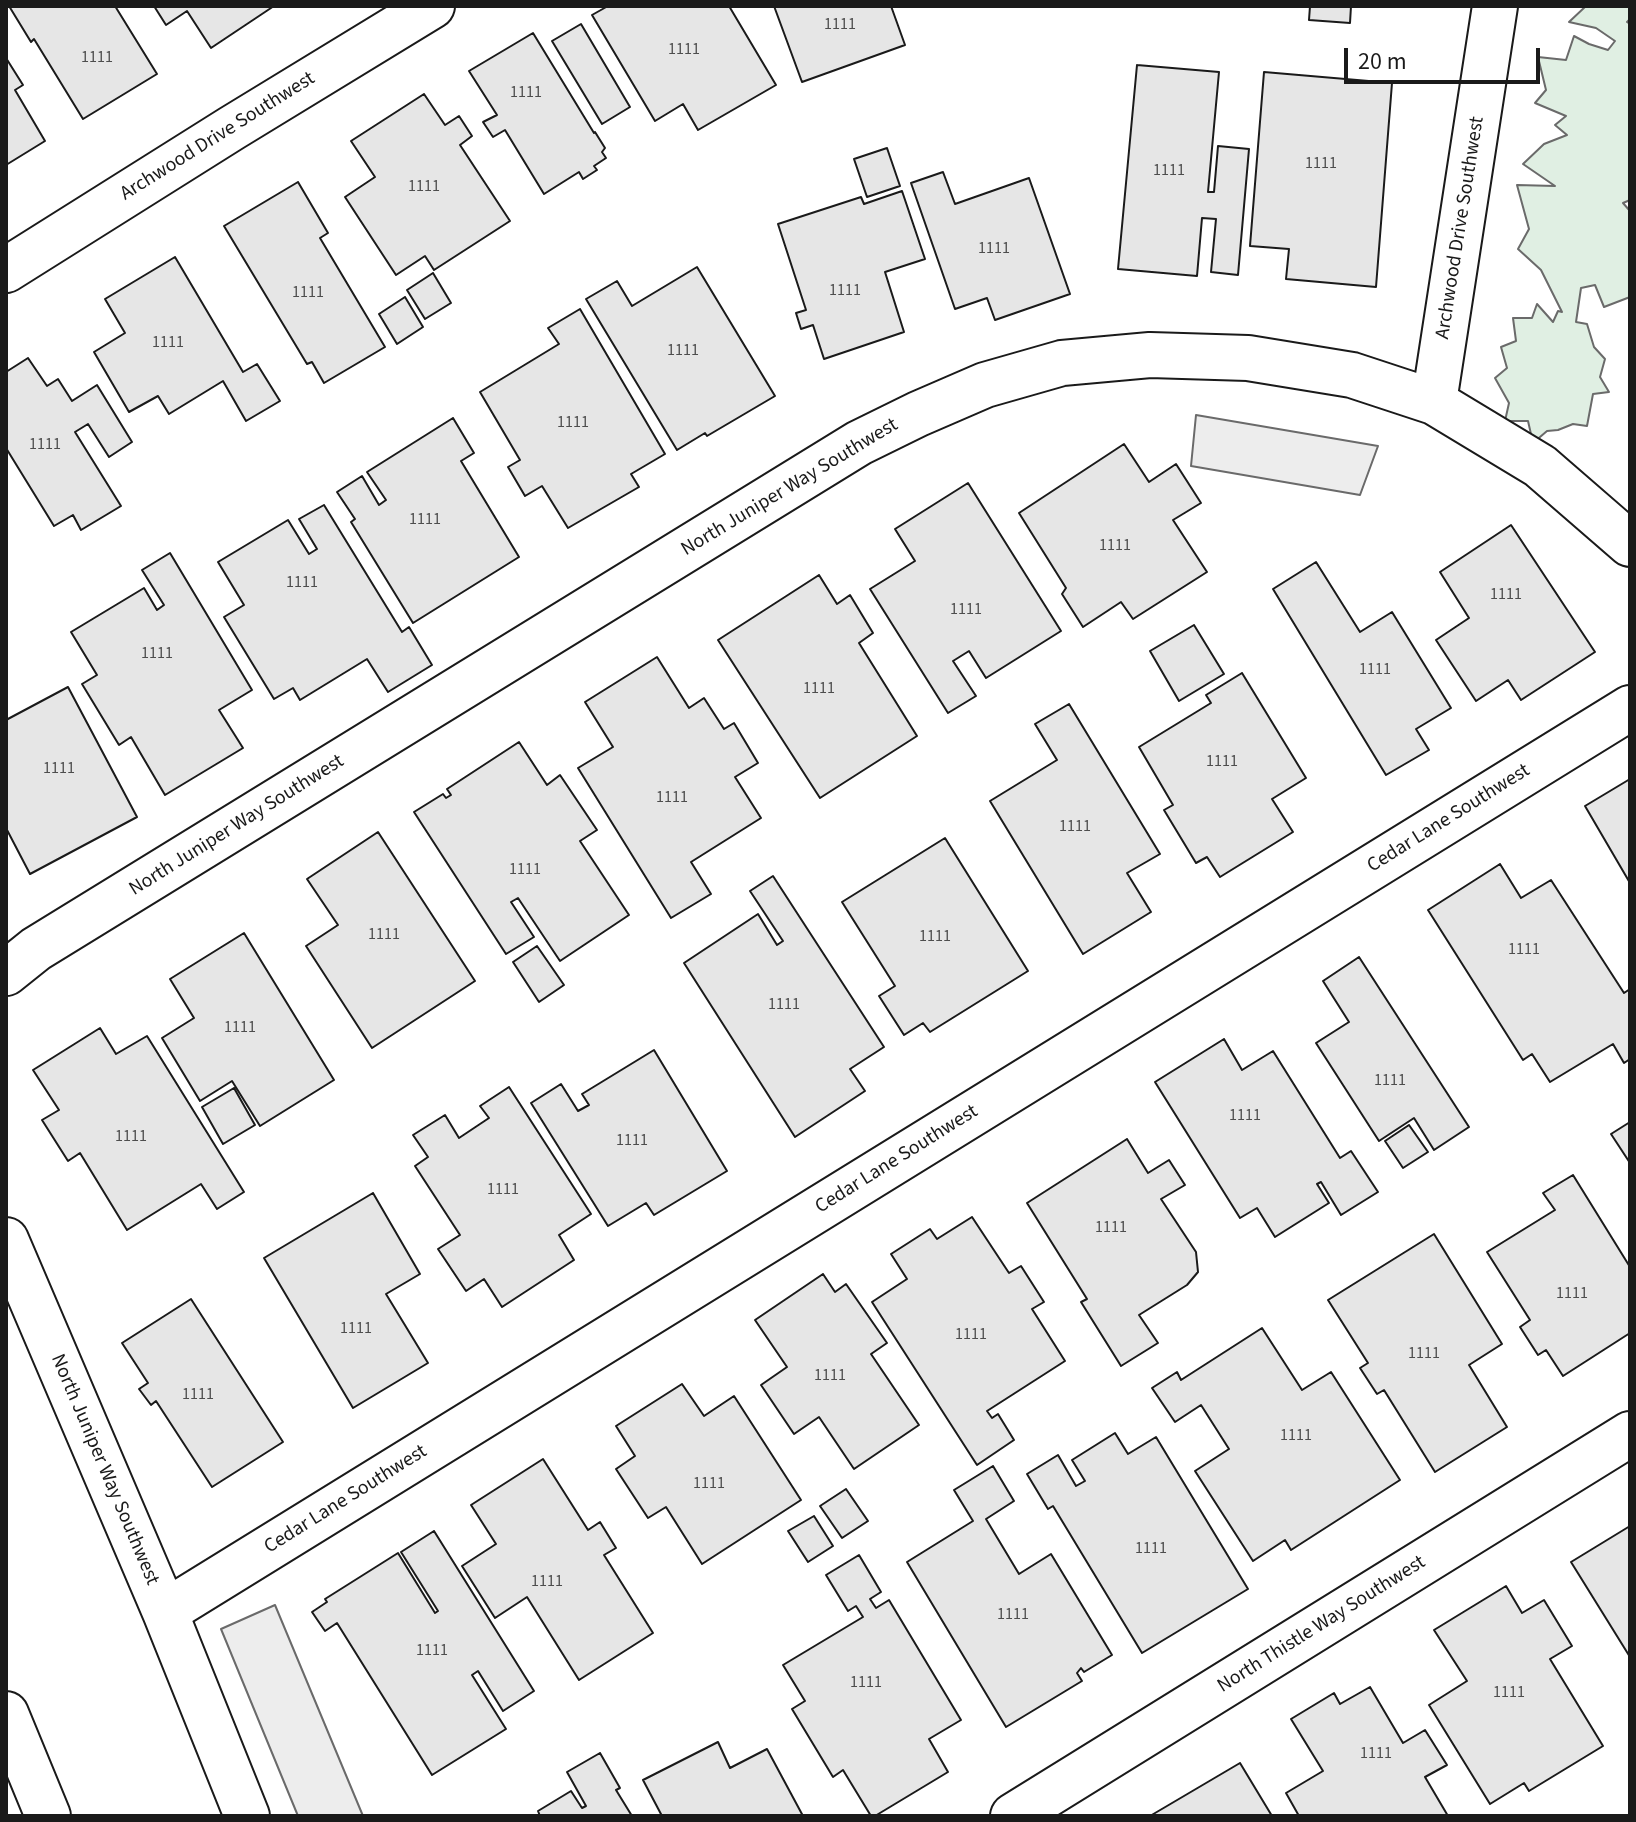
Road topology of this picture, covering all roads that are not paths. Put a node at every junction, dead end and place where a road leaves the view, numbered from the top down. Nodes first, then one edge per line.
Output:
1 (432, 6) edge
2 (1495, 6) edge
3 (6, 270) edge
4 (1434, 402) junction
5 (1630, 544) edge
6 (1630, 708) edge
7 (6, 973) edge
8 (6, 1240) edge
9 (1630, 1434) edge
10 (165, 1612) junction
11 (6, 1714) edge
12 (48, 1816) edge
13 (247, 1816) edge
14 (1013, 1816) edge

1 - 3 street, Archwood Drive Southwest
2 - 4 street, Archwood Drive Southwest
4 - 5 street, North Juniper Way Southwest
4 - 7 street, North Juniper Way Southwest
6 - 10 street, Cedar Lane Southwest
8 - 10 street, North Juniper Way Southwest
9 - 14 street, North Thistle Way Southwest
10 - 13 street
11 - 12 street

